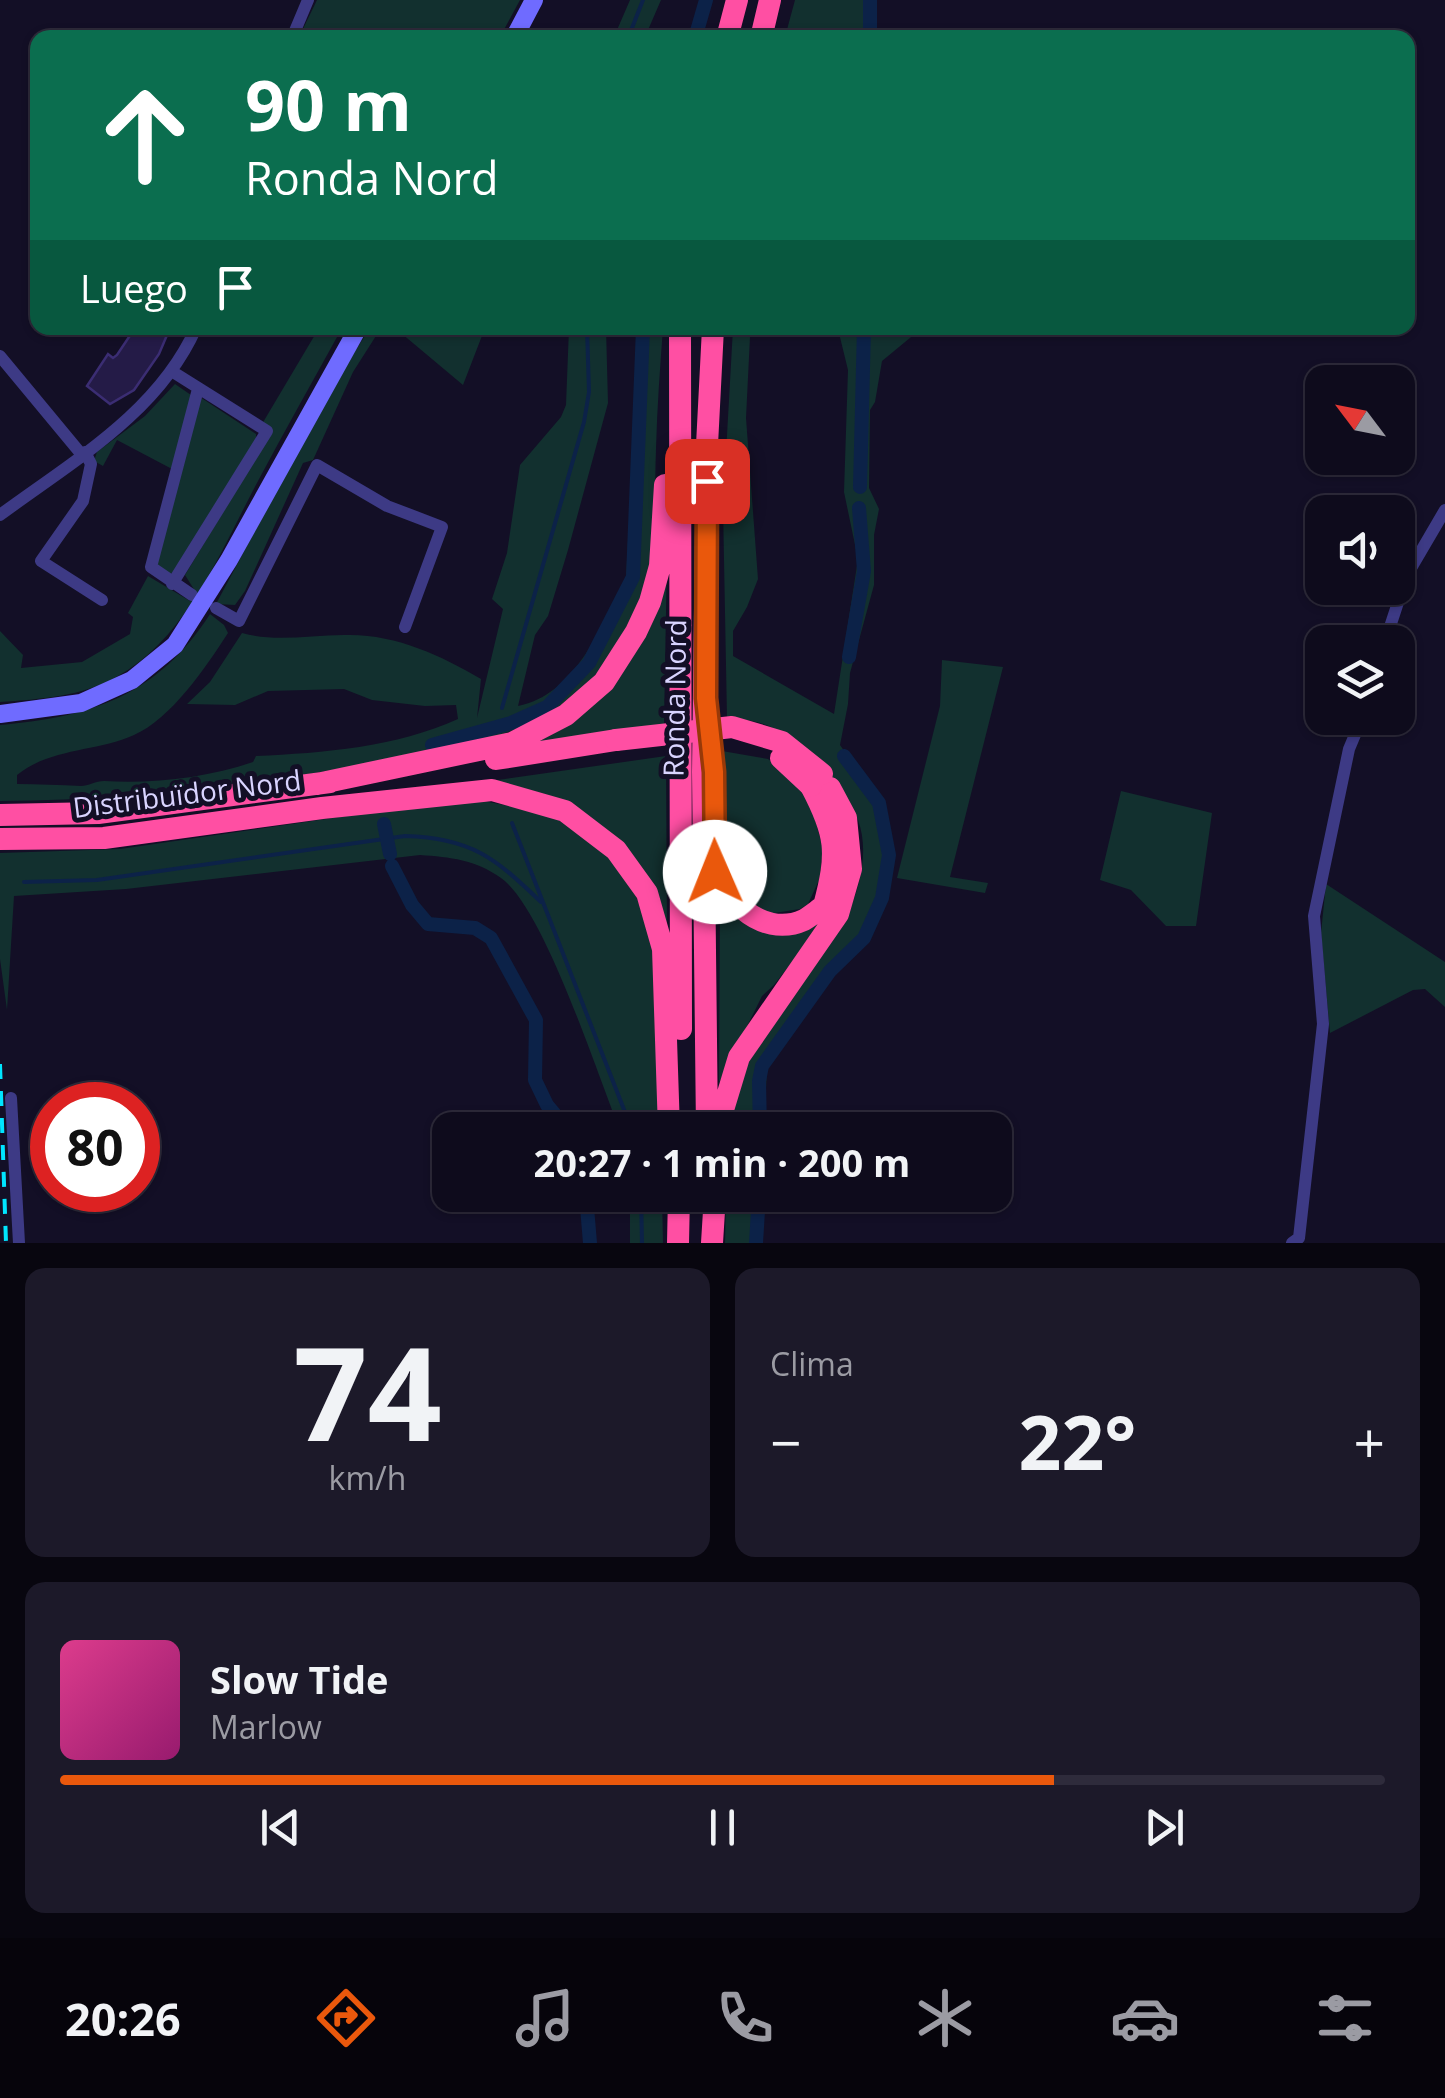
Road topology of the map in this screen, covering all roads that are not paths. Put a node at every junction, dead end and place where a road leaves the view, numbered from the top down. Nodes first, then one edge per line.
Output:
1 (308, 0) edge
2 (534, 0) edge
3 (736, 0) edge
4 (770, 0) edge
5 (295, 30) edge
6 (518, 30) edge
7 (729, 30) edge
8 (762, 30) edge
9 (192, 335) edge
10 (354, 335) edge
11 (678, 335) edge
12 (679, 335) edge
13 (713, 335) edge
14 (0, 356) edge
15 (173, 372) junction
16 (198, 389) junction
17 (83, 454) junction
18 (1445, 510) edge
19 (0, 515) edge
20 (172, 584) junction
21 (192, 595) dead end
22 (102, 600) dead end
23 (216, 608) dead end
24 (1391, 625) edge
25 (406, 627) dead end
26 (706, 698) junction
27 (7, 713) edge
28 (1355, 735) edge
29 (618, 747) junction
30 (817, 780) junction
31 (317, 784) junction
32 (322, 808) junction
33 (0, 814) edge
34 (0, 839) edge
35 (11, 1098) dead end
36 (668, 1112) edge
37 (682, 1112) edge
38 (707, 1112) edge
39 (722, 1112) edge
40 (677, 1212) edge
41 (711, 1212) edge
42 (1296, 1241) edge
43 (19, 1243) edge
44 (678, 1243) edge
45 (710, 1243) edge

1 - 5 street
2 - 6 street
3 - 7 highway
4 - 8 highway
9 - 15 street
10 - 27 street
11 - 31 highway
12 - 37 highway, Ronda Nord
13 - 26 highway, Ronda Nord
14 - 17 street
15 - 16 street
15 - 17 street
16 - 20 street
16 - 20 street
17 - 19 street
17 - 22 street
18 - 24 street
20 - 21 street
23 - 25 street
26 - 30 highway
26 - 38 highway, Ronda Nord
28 - 42 street
29 - 30 highway, bridge
29 - 31 highway
29 - 32 highway
30 - 39 highway
31 - 33 highway, Distribuïdor Nord
32 - 34 highway, Distribuïdor Nord
32 - 36 highway
35 - 43 street
40 - 44 highway
41 - 45 highway

